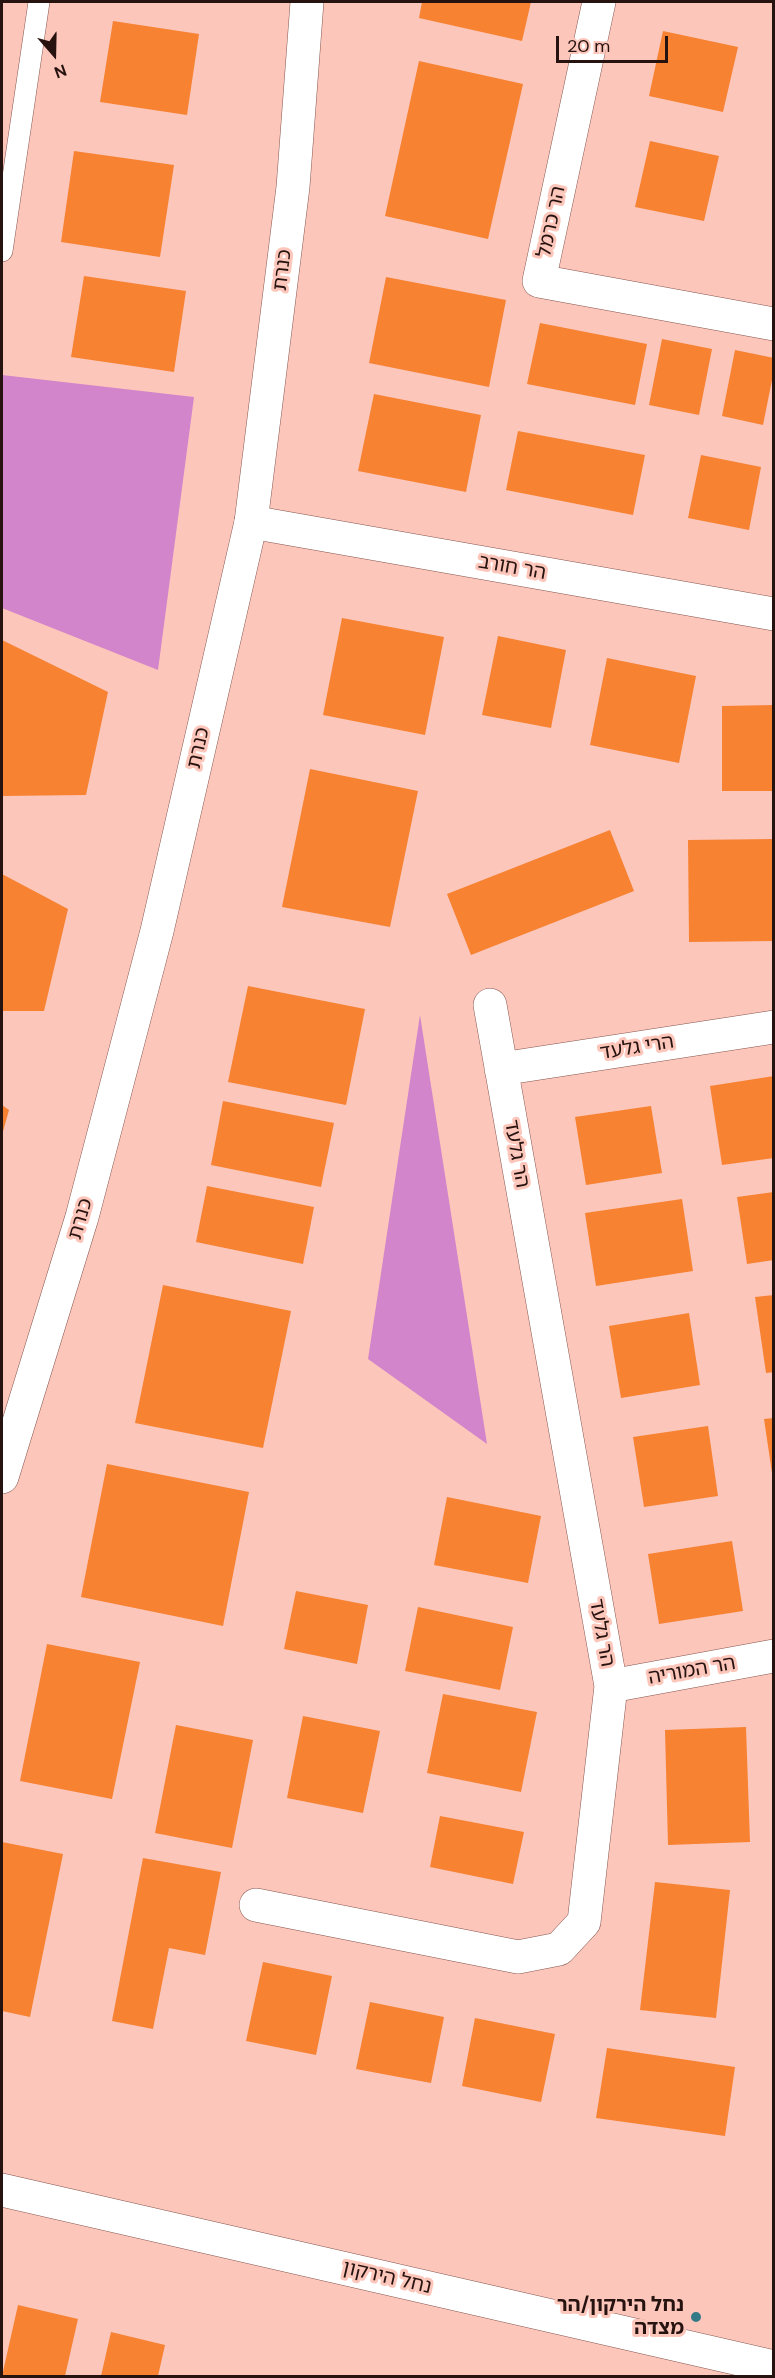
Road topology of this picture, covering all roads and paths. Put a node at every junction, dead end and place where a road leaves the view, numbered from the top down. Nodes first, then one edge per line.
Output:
1 (39, 2) edge
2 (308, 2) edge
3 (599, 2) edge
4 (2, 251) edge
5 (774, 324) edge
6 (250, 522) junction
7 (774, 614) edge
8 (490, 1005) dead end
9 (774, 1027) edge
10 (501, 1069) junction
11 (2, 1477) edge
12 (774, 1656) edge
13 (611, 1686) junction
14 (256, 1905) dead end
15 (2, 2190) edge
16 (774, 2367) edge

1 - 4 lane
2 - 6 street, כנרת
3 - 5 street, הר כרמל
6 - 7 street, הר חורב
6 - 11 street, כנרת
8 - 10 street, הר גלעד
9 - 10 street, הרי גלעד
10 - 13 street, הר גלעד
12 - 13 street, הר המוריה
13 - 14 street, הר גלעד
15 - 16 street, נחל הירקון

